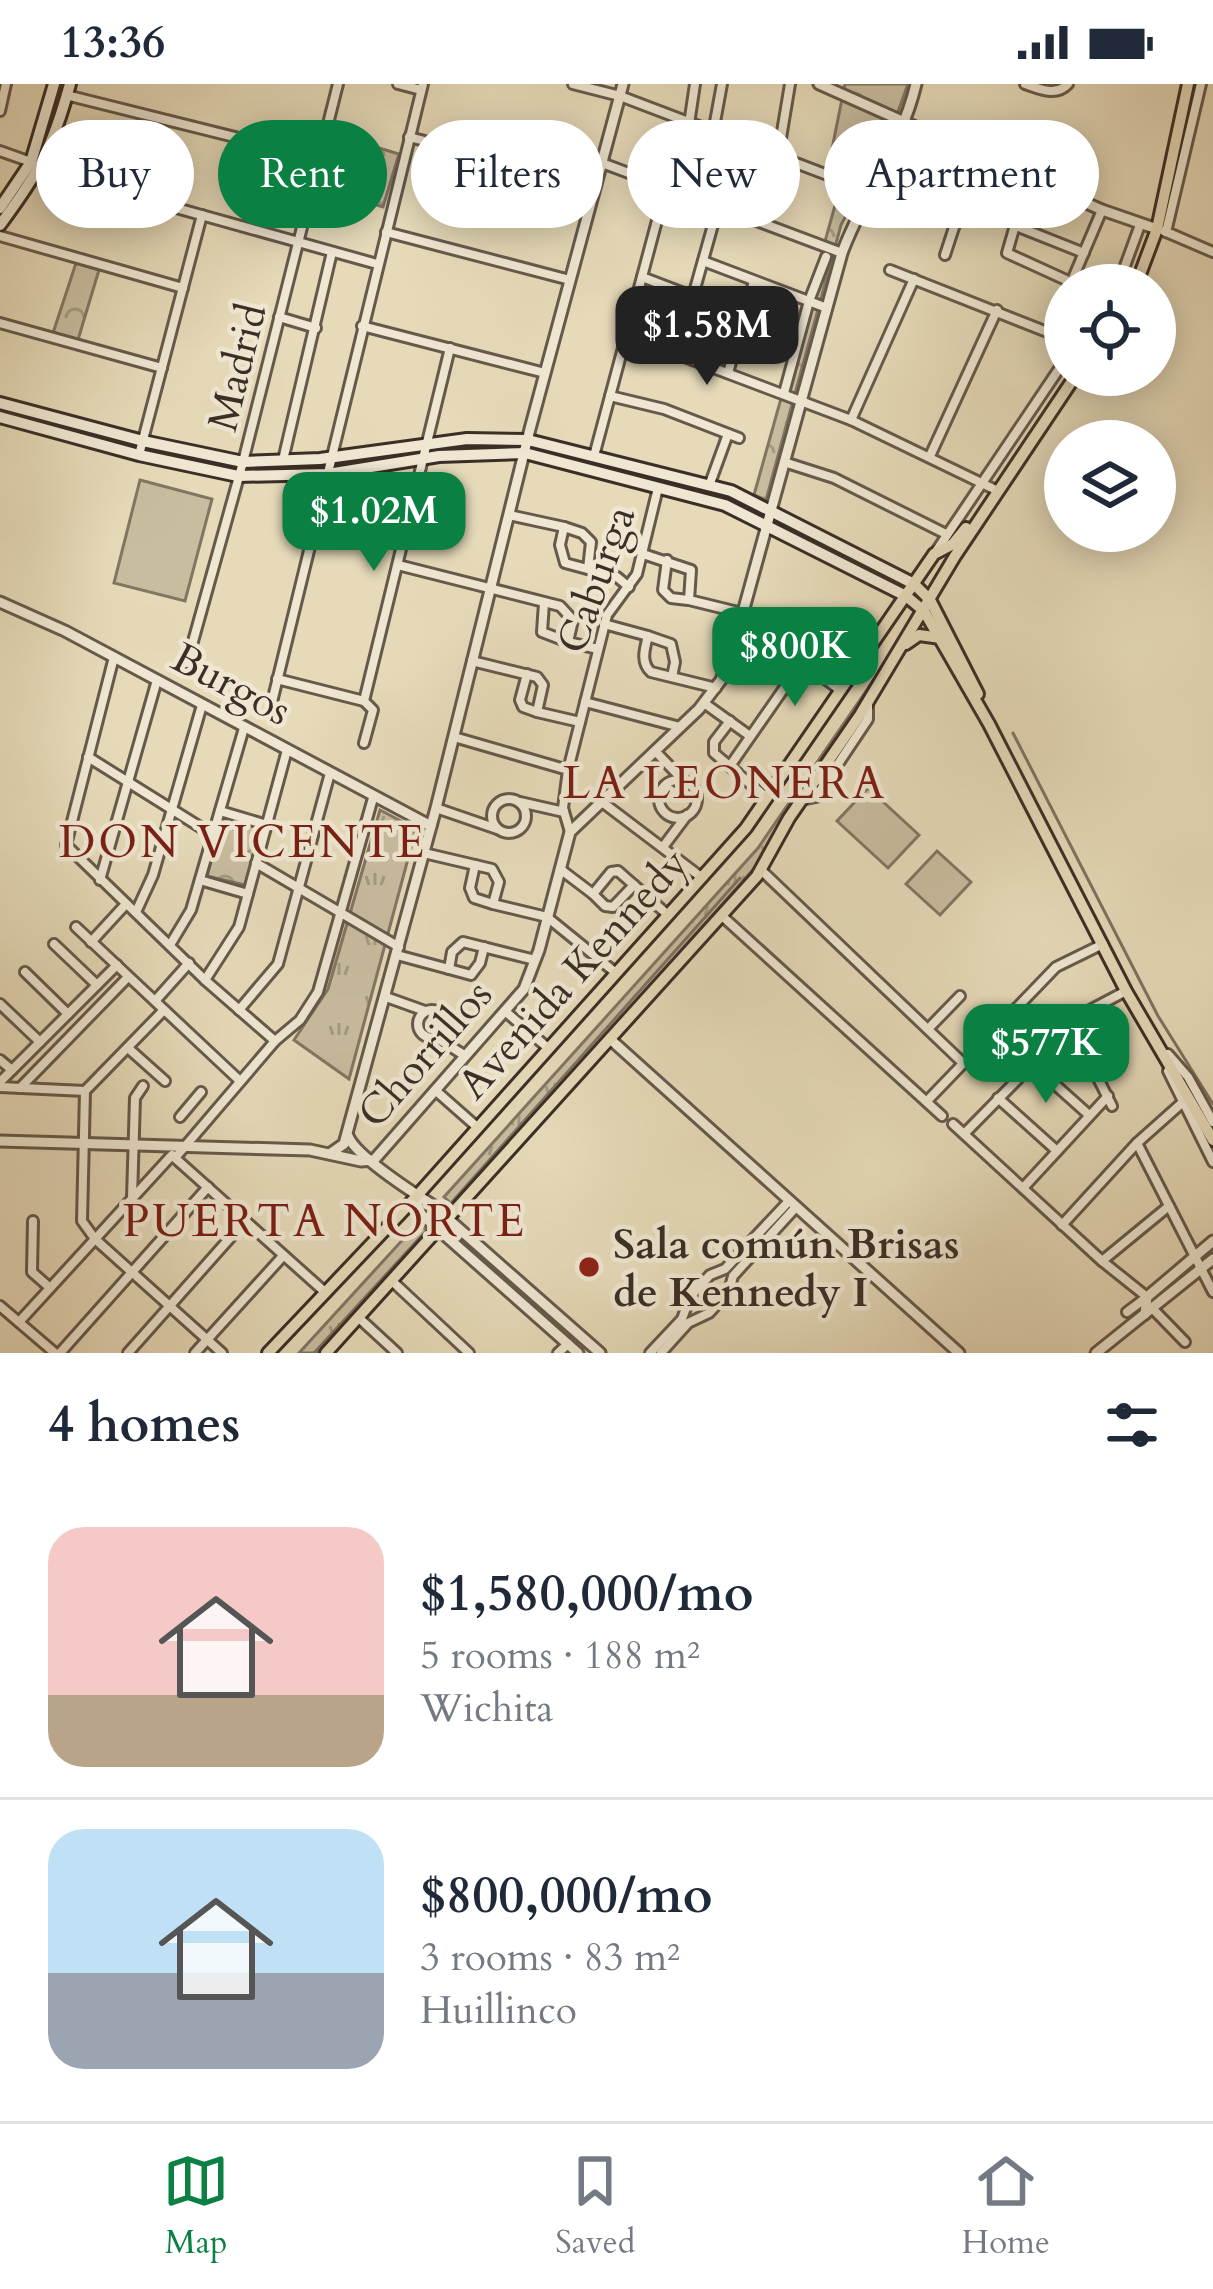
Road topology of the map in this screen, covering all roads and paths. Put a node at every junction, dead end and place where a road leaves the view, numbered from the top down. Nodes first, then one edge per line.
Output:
1 (6, 84) edge
2 (54, 84) edge
3 (338, 84) edge
4 (398, 84) edge
5 (574, 84) edge
6 (695, 84) edge
7 (722, 84) edge
8 (790, 84) edge
9 (819, 84) edge
10 (916, 84) edge
11 (1025, 84) edge
12 (1068, 84) edge
13 (1188, 84) edge
14 (1201, 84) edge
15 (422, 87) edge
16 (68, 90) edge
17 (621, 90) edge
18 (0, 111) edge
19 (46, 120) edge
20 (55, 120) edge
21 (329, 120) edge
22 (680, 120) edge
23 (689, 120) edge
24 (715, 120) edge
25 (784, 120) edge
26 (906, 120) joint
27 (218, 130) edge
28 (409, 137) joint
29 (1181, 145) junction
30 (0, 151) edge
31 (603, 159) edge
32 (36, 166) junction
33 (0, 208) edge
34 (1099, 208) edge
35 (1102, 209) junction
36 (194, 213) edge
37 (202, 215) junction
38 (0, 225) edge
39 (1140, 225) junction
40 (302, 228) edge
41 (584, 228) edge
42 (655, 228) edge
43 (712, 228) edge
44 (775, 228) edge
45 (852, 228) edge
46 (955, 228) edge
47 (1015, 228) edge
48 (1021, 228) edge
49 (1161, 230) junction
50 (386, 232) junction
51 (0, 236) edge
52 (298, 242) junction
53 (332, 252) junction
54 (1213, 252) edge
55 (842, 253) junction
56 (1084, 253) junction
57 (945, 255) dead end
58 (826, 257) dead end
59 (703, 262) junction
60 (377, 264) junction
61 (1080, 264) edge
62 (1126, 264) edge
63 (1146, 264) edge
64 (890, 270) dead end
65 (1044, 271) edge
66 (642, 277) junction
67 (570, 280) junction
68 (754, 280) junction
69 (914, 280) junction
70 (183, 288) junction
71 (693, 296) junction
72 (809, 301) junction
73 (827, 308) junction
74 (997, 310) junction
75 (744, 316) junction
76 (279, 317) junction
77 (0, 322) edge
78 (362, 326) junction
79 (316, 328) junction
80 (1044, 330) edge
81 (626, 335) junction
82 (450, 348) junction
83 (162, 368) junction
84 (545, 373) junction
85 (728, 373) junction
86 (784, 393) junction
87 (610, 396) junction
88 (1044, 396) edge
89 (1061, 396) edge
90 (802, 400) junction
91 (0, 404) edge
92 (0, 417) edge
93 (851, 420) junction
94 (728, 434) junction
95 (740, 438) dead end
96 (142, 441) junction
97 (426, 444) junction
98 (526, 447) junction
99 (139, 455) junction
100 (594, 455) junction
101 (930, 456) junction
102 (328, 458) junction
103 (425, 458) junction
104 (283, 461) junction
105 (243, 462) junction
106 (784, 462) junction
107 (328, 474) junction
108 (238, 476) junction
109 (709, 485) junction
110 (658, 488) junction
111 (991, 488) junction
112 (770, 510) junction
113 (509, 514) junction
114 (765, 525) junction
115 (564, 527) junction
116 (946, 534) junction
117 (643, 554) junction
118 (934, 554) junction
119 (667, 560) junction
120 (867, 560) junction
121 (398, 565) junction
122 (588, 568) junction
123 (860, 574) junction
124 (914, 584) junction
125 (629, 587) junction
126 (490, 589) junction
127 (906, 596) junction
128 (688, 600) junction
129 (0, 602) edge
130 (544, 602) junction
131 (927, 606) junction
132 (742, 613) junction
133 (604, 624) junction
134 (648, 636) junction
135 (941, 638) junction
136 (568, 642) junction
137 (903, 646) junction
138 (598, 649) junction
139 (115, 657) junction
140 (472, 661) junction
141 (187, 663) dead end
142 (527, 674) junction
143 (672, 677) junction
144 (277, 679) junction
145 (157, 680) junction
146 (716, 688) junction
147 (842, 690) junction
148 (364, 701) junction
149 (272, 702) dead end
150 (585, 702) junction
151 (704, 703) junction
152 (202, 705) junction
153 (537, 712) junction
154 (730, 721) junction
155 (580, 722) junction
156 (989, 724) junction
157 (680, 727) junction
158 (244, 728) junction
159 (750, 736) junction
160 (454, 737) junction
161 (364, 743) dead end
162 (286, 750) junction
163 (655, 751) junction
164 (88, 757) junction
165 (730, 766) junction
166 (568, 770) junction
167 (330, 773) junction
168 (130, 781) junction
169 (685, 782) junction
170 (373, 797) junction
171 (767, 798) junction
172 (519, 802) junction
173 (602, 802) junction
174 (436, 808) junction
175 (172, 809) junction
176 (220, 811) junction
177 (564, 812) junction
178 (688, 814) junction
179 (267, 825) junction
180 (431, 826) junction
181 (499, 830) junction
182 (570, 832) junction
183 (213, 835) junction
184 (663, 847) junction
185 (424, 853) junction
186 (256, 863) junction
187 (475, 865) junction
188 (560, 869) junction
189 (761, 870) junction
190 (703, 878) junction
191 (100, 880) junction
192 (200, 880) junction
193 (634, 886) junction
194 (299, 889) junction
195 (248, 894) junction
196 (593, 894) junction
197 (126, 904) junction
198 (493, 904) junction
199 (136, 912) junction
200 (343, 914) junction
201 (668, 915) junction
202 (721, 915) junction
203 (547, 917) junction
204 (76, 927) dead end
205 (91, 942) junction
206 (55, 944) dead end
207 (1102, 944) junction
208 (170, 945) junction
209 (484, 947) junction
210 (398, 951) junction
211 (536, 960) junction
212 (189, 963) junction
213 (116, 965) junction
214 (449, 969) junction
215 (26, 972) dead end
216 (616, 973) junction
217 (129, 977) junction
218 (205, 980) junction
219 (97, 986) junction
220 (1126, 991) junction
221 (960, 996) dead end
222 (386, 997) junction
223 (155, 1001) junction
224 (0, 1004) edge
225 (164, 1010) junction
226 (239, 1010) junction
227 (425, 1011) junction
228 (506, 1012) junction
229 (68, 1014) junction
230 (1071, 1024) junction
231 (928, 1030) junction
232 (1154, 1037) junction
233 (436, 1038) junction
234 (610, 1039) junction
235 (275, 1041) junction
236 (40, 1042) junction
237 (128, 1048) junction
238 (548, 1048) junction
239 (464, 1055) junction
240 (0, 1060) edge
241 (962, 1063) junction
242 (1032, 1064) junction
243 (11, 1070) junction
244 (165, 1082) dead end
245 (240, 1082) junction
246 (0, 1085) edge
247 (143, 1086) dead end
248 (20, 1088) junction
249 (435, 1090) junction
250 (85, 1091) junction
251 (998, 1098) junction
252 (927, 1101) junction
253 (1183, 1102) junction
254 (212, 1115) junction
255 (1089, 1115) junction
256 (942, 1116) dead end
257 (180, 1117) dead end
258 (1213, 1122) edge
259 (952, 1124) dead end
260 (477, 1127) junction
261 (964, 1134) junction
262 (1213, 1140) edge
263 (0, 1141) edge
264 (350, 1141) junction
265 (84, 1143) junction
266 (1137, 1143) junction
267 (134, 1144) junction
268 (160, 1145) junction
269 (185, 1146) junction
270 (1058, 1151) junction
271 (331, 1153) junction
272 (173, 1157) junction
273 (374, 1160) junction
274 (1213, 1162) edge
275 (208, 1187) junction
276 (1022, 1188) junction
277 (416, 1198) junction
278 (131, 1199) junction
279 (792, 1204) junction
280 (1169, 1206) junction
281 (448, 1219) junction
282 (33, 1221) dead end
283 (245, 1221) junction
284 (1062, 1225) junction
285 (438, 1230) junction
286 (95, 1239) junction
287 (1213, 1241) edge
288 (283, 1256) junction
289 (1195, 1256) junction
290 (1213, 1259) edge
291 (1102, 1262) junction
292 (1201, 1268) junction
293 (506, 1270) junction
294 (132, 1272) junction
295 (496, 1280) junction
296 (392, 1281) junction
297 (50, 1287) junction
298 (1213, 1292) edge
299 (326, 1293) junction
300 (1147, 1297) junction
301 (0, 1306) edge
302 (169, 1306) junction
303 (1149, 1311) junction
304 (1127, 1312) dead end
305 (358, 1318) junction
306 (19, 1322) junction
307 (567, 1324) junction
308 (557, 1335) junction
309 (207, 1339) junction
310 (1185, 1342) dead end
311 (568, 1344) junction
312 (57, 1353) edge
313 (128, 1353) edge
314 (195, 1353) edge
315 (222, 1353) edge
316 (268, 1353) edge
317 (326, 1353) edge
318 (397, 1353) edge
319 (469, 1353) edge
320 (558, 1353) edge
321 (578, 1353) edge
322 (600, 1353) edge
323 (650, 1353) edge
324 (661, 1353) edge
325 (959, 1353) edge
326 (1096, 1353) edge

1 - 18 street
2 - 19 main road
3 - 21 street, Madrid
4 - 15 street
5 - 17 street
6 - 23 street
7 - 24 street
8 - 25 street
9 - 26 street
10 - 26 street
11 - 12 street
13 - 29 main road
14 - 29 street
15 - 28 street
16 - 20 main road
16 - 27 street
17 - 22 street
17 - 31 street
28 - 50 street
29 - 49 main road
30 - 32 street
32 - 33 main road
32 - 38 main road
34 - 35 street
35 - 39 street
35 - 56 street
36 - 37 street
37 - 52 street
37 - 70 street
39 - 49 street
39 - 62 street
40 - 52 street, Madrid
41 - 67 street
42 - 66 street
43 - 59 street
44 - 55 street
45 - 55 street
46 - 57 street
47 - 65 street
48 - 56 street
49 - 54 street
49 - 63 main road
50 - 60 street
50 - 67 street
51 - 70 street
52 - 53 street
52 - 76 street, Madrid
53 - 60 street
53 - 79 street
55 - 73 street
56 - 61 street
58 - 72 street
59 - 68 street
59 - 71 street
60 - 78 street
64 - 69 street
66 - 71 street
66 - 81 street
67 - 84 street
68 - 72 street
68 - 75 street
69 - 74 street
69 - 93 street
70 - 83 street
71 - 75 street
72 - 73 street
72 - 86 street
73 - 90 street
74 - 80 street
74 - 101 street
75 - 85 street
76 - 79 street
76 - 105 street, Madrid
77 - 83 street
78 - 82 street
78 - 102 street
79 - 104 street
81 - 85 street
81 - 87 street
82 - 84 street
82 - 97 street
83 - 96 street
84 - 98 street
85 - 86 street
86 - 90 street
87 - 94 street
87 - 100 street
88 - 111 street, Avenida Kennedy
89 - 111 main road, Avenida Kennedy
90 - 93 street
90 - 106 street
91 - 96 main road
92 - 99 main road
93 - 101 street
94 - 95 street
94 - 109 street
96 - 99 street
96 - 105 main road
97 - 98 main road
97 - 102 main road
97 - 103 street
98 - 100 main road
98 - 103 main road
98 - 110 main road
98 - 113 street
99 - 108 main road
100 - 109 main road
101 - 111 street
102 - 104 main road
102 - 107 street
103 - 107 main road
103 - 121 street
104 - 105 main road
105 - 108 street, Madrid
106 - 112 street
106 - 116 street
107 - 108 main road
107 - 144 street
108 - 141 street, Madrid
109 - 112 main road
110 - 114 main road
110 - 117 street, Caburga
111 - 116 street, Avenida Kennedy
111 - 118 main road, Avenida Kennedy
111 - 131 main road, Avenida Kennedy
112 - 114 street
112 - 120 main road
113 - 115 street
113 - 126 street
114 - 123 main road
114 - 132 street
115 - 122 street
115 - 122 street
116 - 118 street, Avenida Kennedy
117 - 119 street
117 - 125 street, Caburga
118 - 124 main road, Avenida Kennedy
119 - 128 street
119 - 128 street
120 - 123 main road
120 - 124 main road
121 - 126 street
121 - 148 street
122 - 125 street
123 - 127 main road
124 - 127 main road, Avenida Kennedy
124 - 131 main road
125 - 133 street, Caburga
126 - 130 street
126 - 140 street
127 - 131 main road
127 - 147 main road, Avenida Kennedy
128 - 132 street
129 - 139 street, Burgos
130 - 136 street
130 - 136 street
131 - 135 main road
131 - 137 main road, Avenida Kennedy
131 - 156 main road
132 - 146 street
133 - 134 street
133 - 138 street, Caburga
134 - 143 street
134 - 143 street
135 - 137 main road
135 - 156 main road
136 - 138 street
137 - 189 main road, Avenida Kennedy
138 - 150 street, Caburga
139 - 145 street, Burgos
139 - 164 street
140 - 142 street
140 - 160 street
142 - 153 street
142 - 153 street
143 - 146 street
144 - 148 street
144 - 149 street
145 - 152 street, Burgos
145 - 168 street
146 - 151 street
147 - 159 street
147 - 171 main road, Avenida Kennedy
148 - 161 street
150 - 155 street, Caburga
150 - 157 street
151 - 154 street
151 - 157 street
152 - 158 street, Burgos
152 - 175 street
153 - 155 street
154 - 159 street
154 - 165 street
155 - 166 street, Caburga
156 - 207 main road
157 - 163 street
158 - 162 street, Burgos
158 - 176 street
159 - 165 street
160 - 166 street
160 - 174 street
162 - 167 street, Burgos
162 - 179 street
163 - 169 street
163 - 173 street
164 - 168 street
164 - 191 street
165 - 171 street
166 - 177 street, Caburga
167 - 170 street, Burgos
167 - 194 street
168 - 175 street
168 - 191 street
169 - 178 street
169 - 178 street
170 - 180 street, Burgos
170 - 200 street
171 - 190 main road, Avenida Kennedy
172 - 177 street
172 - 181 street
172 - 181 street
173 - 182 street
173 - 184 street
174 - 180 street
174 - 181 street
175 - 183 street
175 - 199 street
176 - 179 street
176 - 183 street
177 - 182 street, Caburga
178 - 184 street
179 - 186 street
180 - 185 street
182 - 188 street, Chorrillos
183 - 192 street
184 - 190 street
185 - 187 street
185 - 210 street
186 - 194 street
186 - 195 street
187 - 198 street
187 - 198 street
188 - 196 street
188 - 203 street, Chorrillos
189 - 202 main road, Avenida Kennedy
189 - 231 street
190 - 201 main road, Avenida Kennedy
191 - 197 street
192 - 195 street
192 - 208 street
193 - 196 street
193 - 196 street
193 - 201 street
194 - 200 street
194 - 226 street
195 - 218 street
197 - 199 street
197 - 205 street
198 - 203 street
199 - 208 street
200 - 210 street
200 - 235 street
201 - 216 main road, Avenida Kennedy
202 - 234 main road, Avenida Kennedy
202 - 252 street
203 - 211 street, Chorrillos
203 - 216 street
204 - 205 street
205 - 213 street
206 - 219 street
207 - 220 main road
207 - 241 street
208 - 212 street
209 - 211 street
209 - 214 street
209 - 214 street
210 - 214 street
210 - 222 street
211 - 228 street, Chorrillos
212 - 218 street
212 - 223 street
213 - 217 street
213 - 219 street
215 - 229 street
216 - 238 main road, Avenida Kennedy
217 - 223 street
217 - 248 street
218 - 226 street
219 - 229 street
220 - 230 street
220 - 232 main road
221 - 231 street
222 - 227 street
222 - 264 street
223 - 225 street
224 - 236 street
225 - 237 street
225 - 245 street
226 - 235 street
227 - 233 street
227 - 233 street
228 - 238 street
228 - 239 street, Chorrillos
229 - 236 street
230 - 242 street
230 - 255 street
231 - 241 street
232 - 253 street
232 - 258 street
232 - 262 main road
233 - 239 street
234 - 279 street
234 - 281 main road, Avenida Kennedy
235 - 245 street
236 - 243 street
237 - 244 street
237 - 250 street
238 - 260 main road, Avenida Kennedy
239 - 249 street, Chorrillos
240 - 243 street
241 - 252 street
242 - 251 street
242 - 255 street
243 - 246 street
245 - 254 street
246 - 248 street
247 - 267 street
248 - 250 street
249 - 260 street
249 - 273 street, Chorrillos
250 - 265 street
251 - 261 street
251 - 270 street
252 - 256 street
253 - 266 street
253 - 274 street
254 - 257 street
254 - 269 street
255 - 270 street
259 - 261 street
260 - 277 main road, Avenida Kennedy
261 - 276 street
263 - 265 street
264 - 271 street
264 - 273 street
265 - 267 street
265 - 286 street
266 - 280 street
266 - 284 street
267 - 268 street
267 - 278 street
268 - 269 street
268 - 272 street
269 - 271 street
269 - 272 street
270 - 276 street
271 - 273 street
272 - 275 street
272 - 278 street
273 - 277 street
275 - 283 street
275 - 294 street
276 - 284 street
277 - 281 street
277 - 285 street
277 - 299 main road, Avenida Kennedy
278 - 286 street
279 - 323 street
279 - 324 street
279 - 325 street
280 - 289 street
280 - 291 street
281 - 285 main road, Avenida Kennedy
281 - 293 street
282 - 297 street
283 - 288 street
283 - 302 street
284 - 291 street
285 - 295 street
285 - 296 main road, Avenida Kennedy
286 - 294 street
286 - 297 street
287 - 289 street
288 - 299 street
288 - 309 street
289 - 292 street
289 - 300 street
290 - 292 street
291 - 300 street
292 - 298 street
292 - 303 street
293 - 295 street
293 - 307 street
294 - 302 street
294 - 312 street
295 - 308 street
296 - 305 main road, Avenida Kennedy
296 - 319 street
297 - 306 street
299 - 316 main road, Avenida Kennedy
300 - 303 street
300 - 304 street
301 - 306 street
302 - 309 street
302 - 313 street
303 - 310 street
303 - 326 street
305 - 317 main road, Avenida Kennedy
305 - 318 street
306 - 312 street
307 - 308 street
307 - 322 street
308 - 311 street
309 - 314 street
309 - 315 street
311 - 320 street
311 - 321 street

